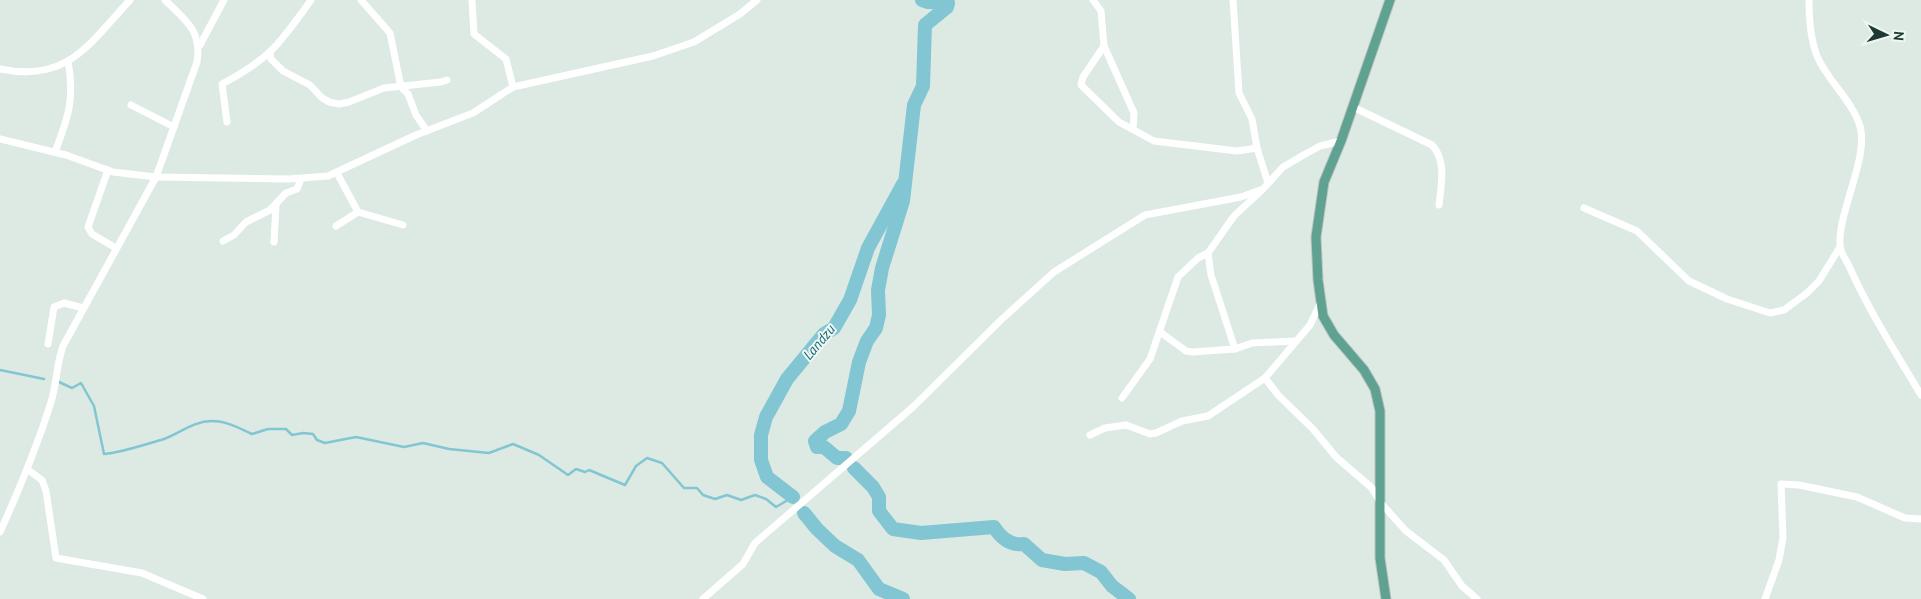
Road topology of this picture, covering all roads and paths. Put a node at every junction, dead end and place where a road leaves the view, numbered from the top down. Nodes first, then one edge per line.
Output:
1 (130, 0) edge
2 (165, 0) edge
3 (224, 0) edge
4 (311, 0) edge
5 (361, 0) edge
6 (472, 0) edge
7 (757, 0) edge
8 (1093, 0) edge
9 (1233, 0) edge
10 (1390, 0) edge
11 (1809, 0) edge
12 (200, 45) junction
13 (1104, 46) junction
14 (270, 54) junction
15 (68, 61) junction
16 (0, 69) edge
17 (447, 80) dead end
18 (401, 87) junction
19 (513, 87) junction
20 (131, 105) dead end
21 (1353, 108) junction
22 (227, 122) dead end
23 (174, 127) junction
24 (1133, 128) junction
25 (427, 131) junction
26 (0, 138) edge
27 (1341, 141) junction
28 (1256, 148) junction
29 (55, 152) junction
30 (108, 170) junction
31 (337, 173) junction
32 (156, 177) junction
33 (301, 179) junction
34 (1268, 183) junction
35 (1263, 189) junction
36 (276, 205) junction
37 (1440, 205) dead end
38 (1584, 208) dead end
39 (358, 212) junction
40 (403, 225) dead end
41 (336, 226) dead end
42 (223, 241) dead end
43 (274, 242) dead end
44 (1840, 247) junction
45 (116, 248) junction
46 (1208, 253) junction
47 (1320, 304) junction
48 (83, 308) junction
49 (1160, 332) junction
50 (1295, 341) junction
51 (48, 344) dead end
52 (1235, 349) junction
53 (1265, 378) junction
54 (1921, 395) edge
55 (1122, 398) dead end
56 (1090, 435) dead end
57 (27, 469) junction
58 (1380, 502) junction
59 (1921, 519) edge
60 (0, 532) edge
61 (204, 599) edge
62 (703, 599) edge
63 (1386, 599) edge
64 (1477, 599) edge
65 (1765, 599) edge

1 - 15 street
2 - 12 street
3 - 12 street
4 - 14 street
5 - 18 street
6 - 19 street
7 - 19 street
8 - 13 street
9 - 28 street
10 - 21 main road
11 - 44 street
12 - 23 street
13 - 24 street
13 - 24 street
14 - 18 street
14 - 22 street
15 - 16 street
15 - 29 street
17 - 18 street
18 - 25 street
19 - 25 street
20 - 23 street
21 - 27 main road
21 - 37 street
23 - 32 street
24 - 28 street
25 - 31 street
26 - 29 street
27 - 34 street
27 - 47 main road
28 - 34 street
29 - 30 street
30 - 32 street
30 - 45 street
31 - 33 street
31 - 39 street
32 - 33 street
32 - 45 street
33 - 36 street
34 - 35 street
35 - 46 street
35 - 62 street
36 - 42 street
36 - 43 street
38 - 44 street
39 - 40 street
39 - 41 street
44 - 54 street
45 - 48 street
46 - 49 street
46 - 52 street
47 - 50 street
47 - 58 main road
48 - 51 street
48 - 57 street
49 - 52 street
49 - 55 street
50 - 52 street
50 - 53 street
53 - 56 street
53 - 58 street
57 - 60 street
57 - 61 street
58 - 63 main road
58 - 64 street
59 - 65 street

